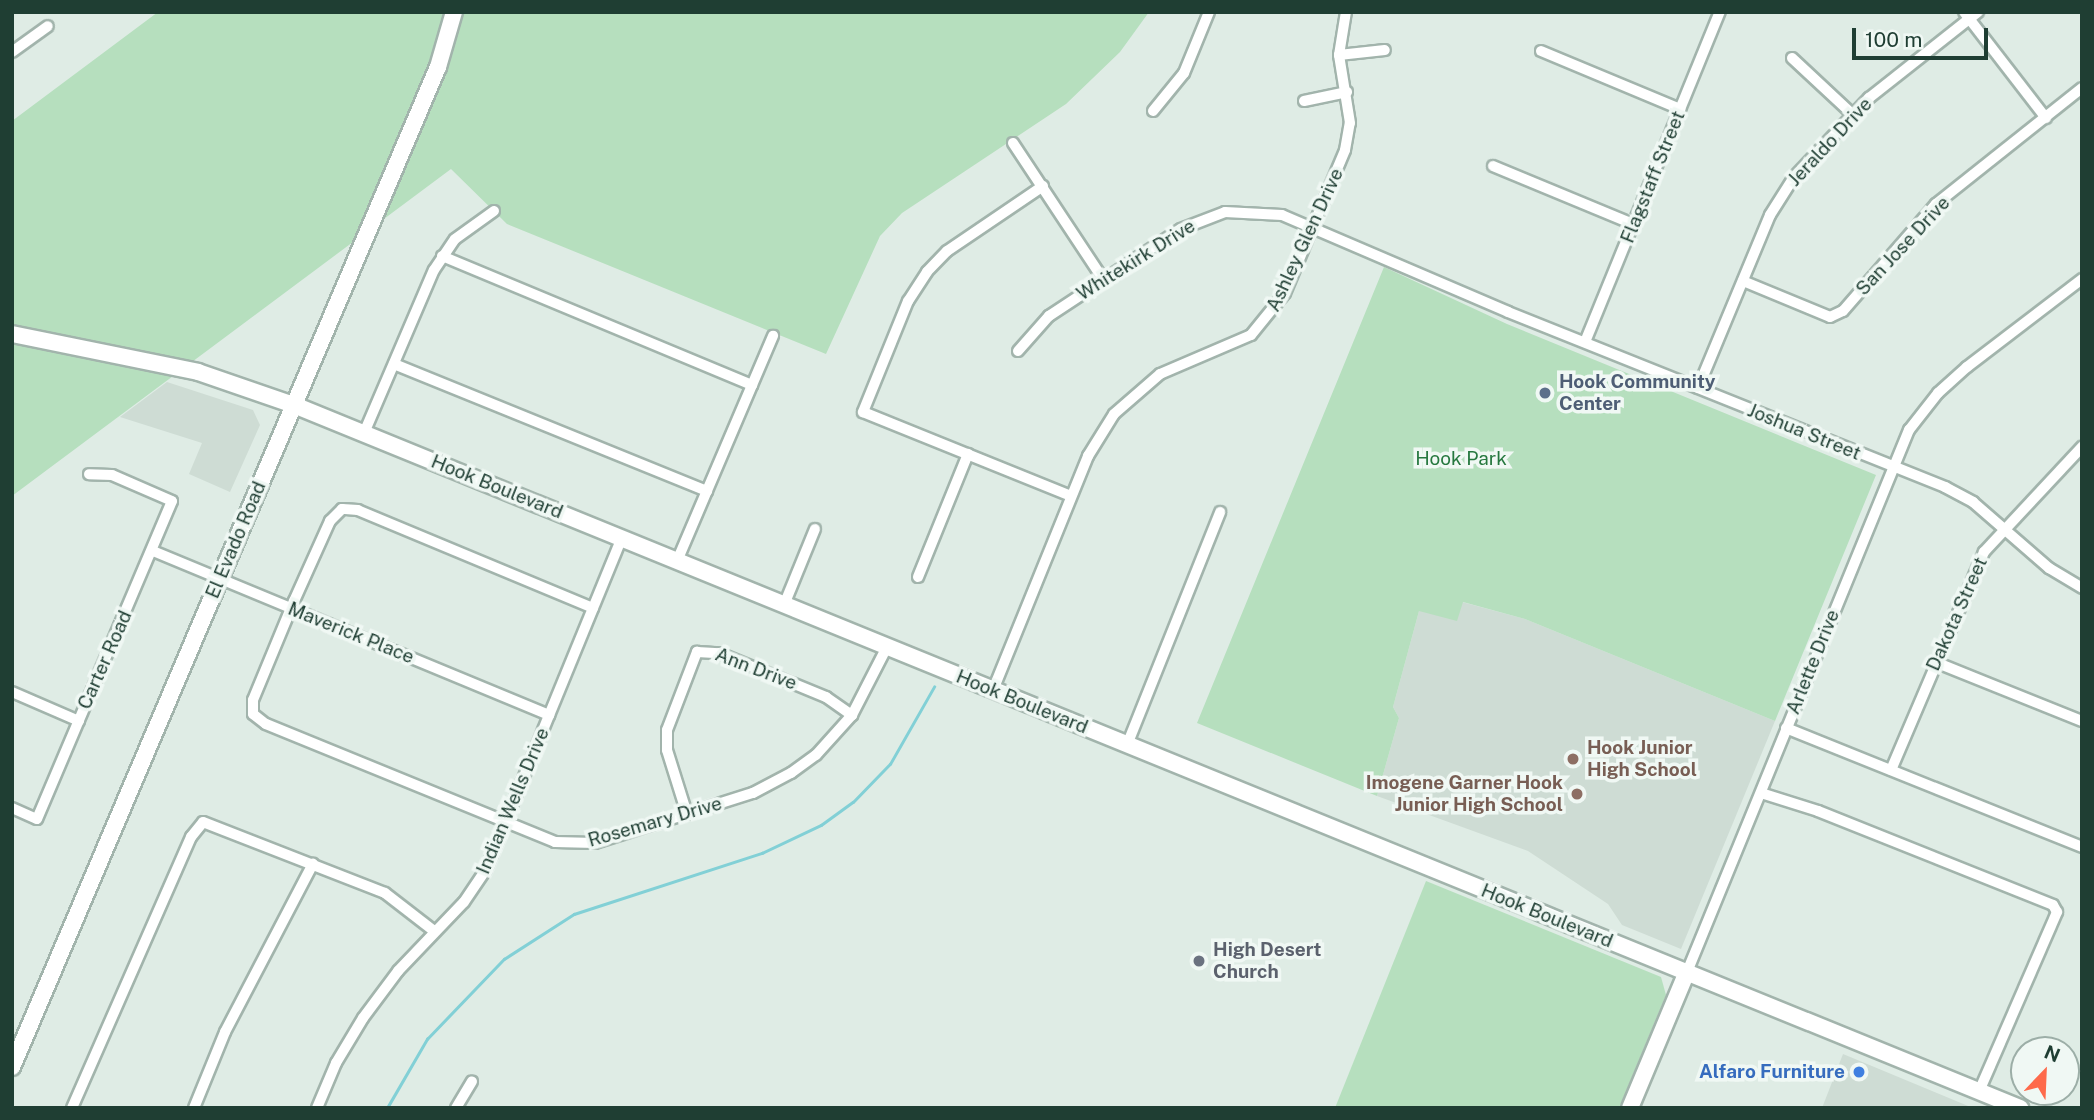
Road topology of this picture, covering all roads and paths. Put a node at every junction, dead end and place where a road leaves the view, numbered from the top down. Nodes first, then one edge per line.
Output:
1 (454, 12) edge
2 (1209, 12) edge
3 (1346, 12) edge
4 (1720, 12) edge
5 (1971, 14) edge
6 (48, 26) dead end
7 (14, 48) edge
8 (1385, 50) dead end
9 (1541, 51) dead end
10 (1339, 55) junction
11 (1792, 58) dead end
12 (2082, 88) edge
13 (1347, 92) junction
14 (1304, 101) dead end
15 (1681, 110) junction
16 (1153, 111) dead end
17 (1852, 114) junction
18 (2046, 118) junction
19 (1013, 142) dead end
20 (1493, 166) dead end
21 (1043, 186) junction
22 (494, 211) dead end
23 (1633, 224) junction
24 (1313, 228) junction
25 (442, 257) junction
26 (1104, 279) junction
27 (2082, 279) edge
28 (1743, 281) junction
29 (12, 334) edge
30 (773, 336) dead end
31 (1585, 342) junction
32 (1017, 351) dead end
33 (394, 364) junction
34 (752, 385) junction
35 (1698, 388) junction
36 (294, 405) junction
37 (364, 433) junction
38 (2082, 447) edge
39 (968, 454) junction
40 (1892, 468) junction
41 (89, 474) dead end
42 (707, 491) junction
43 (1071, 496) junction
44 (1220, 512) dead end
45 (815, 529) dead end
46 (2004, 529) junction
47 (622, 538) junction
48 (153, 551) junction
49 (677, 561) junction
50 (918, 577) dead end
51 (219, 579) junction
52 (2082, 588) edge
53 (784, 605) junction
54 (291, 608) junction
55 (593, 608) junction
56 (887, 647) junction
57 (1935, 662) junction
58 (993, 690) junction
59 (12, 692) edge
60 (549, 715) junction
61 (852, 715) junction
62 (79, 720) junction
63 (2082, 721) edge
64 (1786, 728) junction
65 (1127, 745) junction
66 (1891, 770) junction
67 (1761, 793) junction
68 (12, 808) edge
69 (687, 814) junction
70 (505, 822) junction
71 (2082, 847) edge
72 (313, 864) junction
73 (434, 931) junction
74 (1687, 972) junction
75 (16, 1045) edge
76 (12, 1067) edge
77 (472, 1081) dead end
78 (1979, 1091) junction
79 (72, 1108) edge
80 (194, 1108) edge
81 (317, 1108) edge
82 (456, 1108) edge
83 (1630, 1108) edge
84 (2020, 1108) edge

1 - 36 main road, El Evado Road
2 - 16 street
3 - 10 street, Ashley Glen Drive
4 - 15 street, Flagstaff Street
5 - 17 street, Jeraldo Drive
5 - 18 street
6 - 7 street
8 - 10 street
9 - 15 street
10 - 13 street, Ashley Glen Drive
11 - 17 street
12 - 18 street, San Jose Drive
13 - 14 street
13 - 24 street, Ashley Glen Drive
15 - 23 street, Flagstaff Street
17 - 28 street, Jeraldo Drive
18 - 28 street, San Jose Drive
19 - 21 street
20 - 23 street
21 - 26 street
21 - 39 street
22 - 25 street
23 - 31 street, Flagstaff Street
24 - 26 street, Whitekirk Drive
24 - 31 street, Joshua Street
24 - 43 street, Ashley Glen Drive
25 - 33 street
25 - 34 street
26 - 32 street, Whitekirk Drive
27 - 40 street, Arlette Drive
28 - 35 street, Jeraldo Drive
29 - 36 main road, Hook Boulevard
30 - 34 street
31 - 35 street, Joshua Street
33 - 37 street
33 - 42 street
34 - 42 street
35 - 40 street, Joshua Street
36 - 37 main road, Hook Boulevard
36 - 51 main road, El Evado Road
37 - 47 main road, Hook Boulevard
38 - 46 street, Dakota Street
39 - 43 street
39 - 50 street
40 - 46 street, Joshua Street
40 - 64 street, Arlette Drive
41 - 48 street, Carter Road
42 - 49 street
43 - 58 street, Ashley Glen Drive
44 - 65 street
45 - 53 street
46 - 52 street, Joshua Street
46 - 57 street, Dakota Street
47 - 49 main road, Hook Boulevard
47 - 55 street, Indian Wells Drive
48 - 51 street, Maverick Place
48 - 62 street, Carter Road
49 - 53 main road, Hook Boulevard
51 - 54 street, Maverick Place
51 - 75 main road, El Evado Road
53 - 56 main road, Hook Boulevard
54 - 55 street
54 - 60 street, Maverick Place
54 - 70 street, Rosemary Drive
55 - 60 street, Indian Wells Drive
56 - 58 main road, Hook Boulevard
56 - 61 street, Rosemary Drive
57 - 63 street
57 - 66 street, Dakota Street
58 - 65 main road, Hook Boulevard
59 - 62 street
60 - 70 street, Indian Wells Drive
61 - 69 street, Rosemary Drive
61 - 69 street, Ann Drive
62 - 68 street, Carter Road
64 - 66 street
64 - 67 street, Arlette Drive
65 - 74 main road, Hook Boulevard
66 - 71 street
67 - 74 street, Arlette Drive
67 - 78 street
69 - 70 street, Rosemary Drive
70 - 73 street, Indian Wells Drive
72 - 73 street
72 - 79 street
72 - 80 street
73 - 81 street, Indian Wells Drive
74 - 78 main road, Hook Boulevard
74 - 83 main road, Arlette Drive
75 - 76 main road, El Evado Road
77 - 82 street
78 - 84 main road, Hook Boulevard

